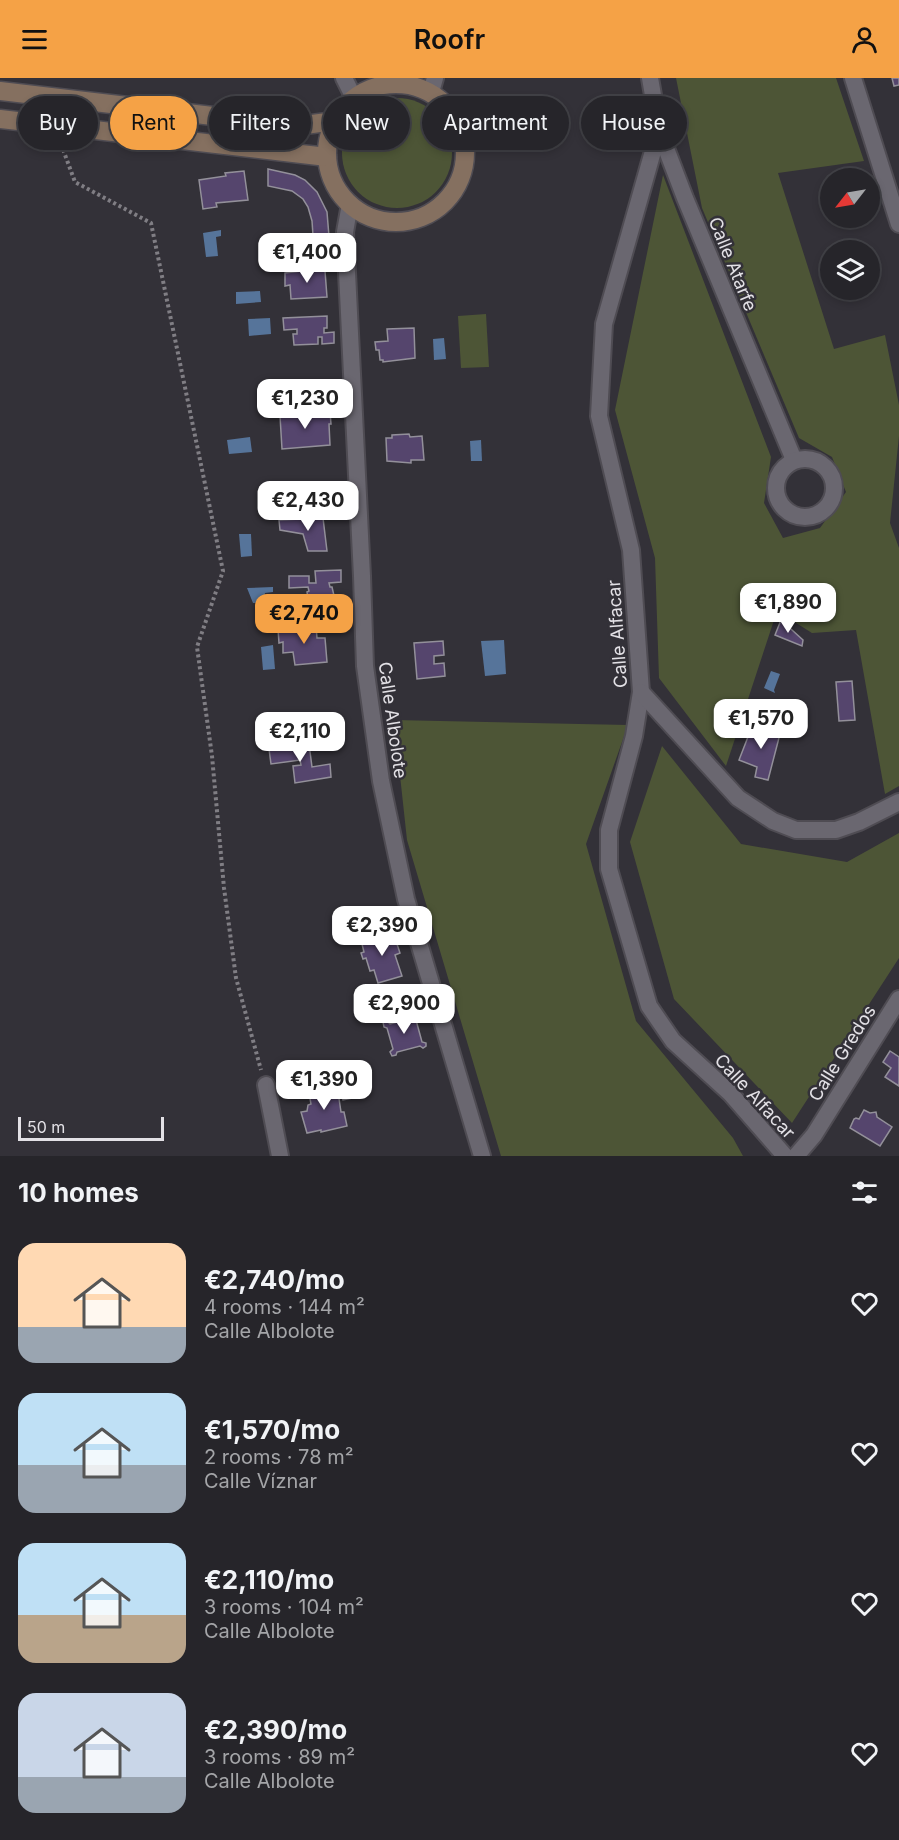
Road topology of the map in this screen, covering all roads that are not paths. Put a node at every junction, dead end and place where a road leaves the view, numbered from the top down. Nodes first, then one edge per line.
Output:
1 (345, 78) edge
2 (650, 78) edge
3 (853, 78) edge
4 (433, 85) edge
5 (0, 91) edge
6 (41, 96) edge
7 (353, 96) edge
8 (358, 96) edge
9 (653, 96) edge
10 (98, 103) edge
11 (0, 119) edge
12 (18, 121) edge
13 (323, 123) edge
14 (98, 130) edge
15 (328, 150) edge
16 (653, 150) edge
17 (667, 150) edge
18 (327, 157) junction
19 (350, 204) junction
20 (899, 224) edge
21 (794, 460) dead end
22 (641, 692) junction
23 (899, 802) edge
24 (899, 999) edge
25 (266, 1085) road end
26 (280, 1156) edge
27 (482, 1156) edge
28 (785, 1156) edge
29 (795, 1156) edge

1 - 7 street
2 - 9 street, Calle Atarfe
3 - 20 street
4 - 8 street
4 - 19 street
5 - 6 street
10 - 13 street
11 - 12 street
14 - 18 street
15 - 18 street
16 - 22 street, Calle Alfacar
17 - 21 street, Calle Atarfe
18 - 19 street
19 - 27 street, Calle Albolote
22 - 23 street
22 - 28 street, Calle Alfacar
24 - 29 street, Calle Gredos
25 - 26 street

